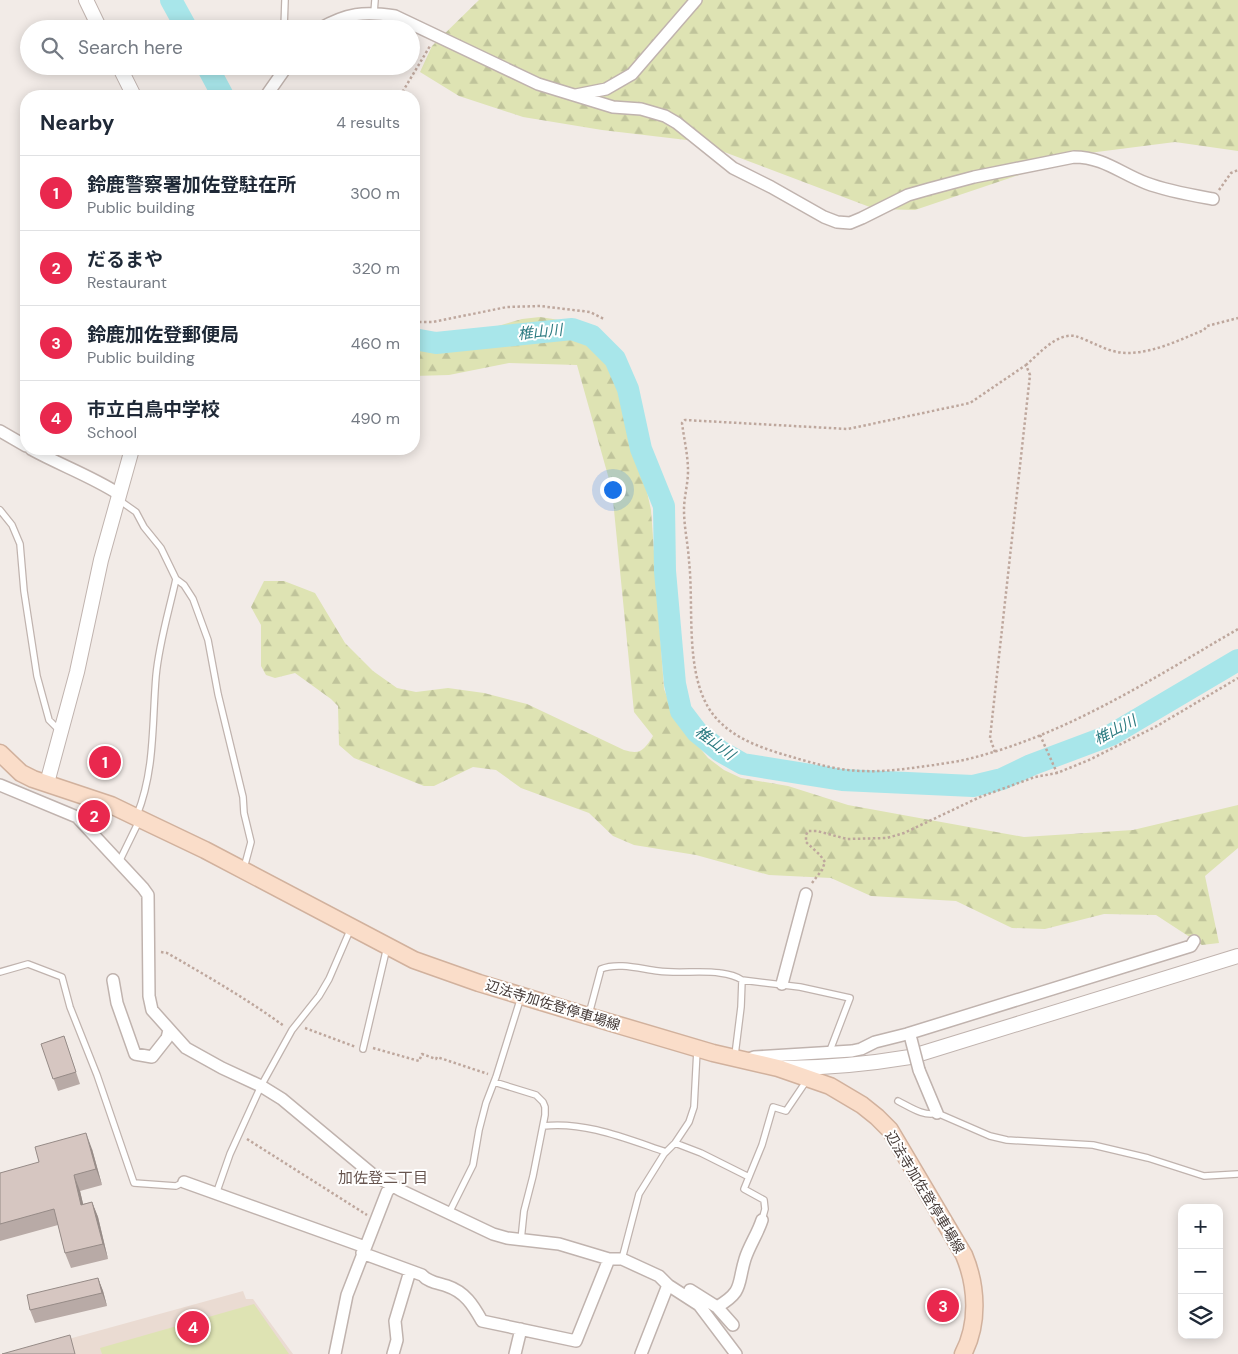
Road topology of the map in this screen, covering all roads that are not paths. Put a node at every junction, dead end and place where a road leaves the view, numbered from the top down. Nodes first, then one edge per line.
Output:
1 (86, 0) edge
2 (285, 0) edge
3 (376, 0) edge
4 (696, 0) edge
5 (374, 12) junction
6 (96, 20) edge
7 (284, 20) edge
8 (337, 20) edge
9 (403, 20) edge
10 (420, 27) edge
11 (124, 75) edge
12 (281, 75) edge
13 (131, 90) edge
14 (270, 90) edge
15 (575, 96) junction
16 (1213, 199) road end
17 (0, 431) edge
18 (20, 443) edge
19 (42, 455) edge
20 (130, 455) edge
21 (118, 496) junction
22 (0, 510) edge
23 (176, 579) junction
24 (60, 731) junction
25 (1, 756) edge
26 (47, 783) junction
27 (0, 785) edge
28 (138, 818) junction
29 (119, 862) junction
30 (243, 870) junction
31 (806, 894) road end
32 (351, 928) junction
33 (1194, 941) dead end
34 (387, 947) junction
35 (1238, 956) edge
36 (0, 972) edge
37 (113, 980) dead end
38 (742, 980) junction
39 (782, 984) junction
40 (522, 995) junction
41 (588, 1016) junction
42 (169, 1030) junction
43 (909, 1036) junction
44 (364, 1048) road end
45 (697, 1048) junction
46 (829, 1053) junction
47 (739, 1059) junction
48 (778, 1068) junction
49 (808, 1078) junction
50 (495, 1080) junction
51 (262, 1086) junction
52 (898, 1101) dead end
53 (937, 1113) junction
54 (544, 1126) junction
55 (675, 1143) junction
56 (666, 1152) junction
57 (1238, 1174) edge
58 (749, 1177) junction
59 (184, 1182) joint
60 (392, 1185) junction
61 (216, 1194) junction
62 (450, 1213) junction
63 (762, 1220) joint
64 (521, 1240) junction
65 (364, 1250) junction
66 (609, 1259) junction
67 (622, 1259) junction
68 (410, 1271) junction
69 (668, 1284) junction
70 (717, 1307) junction
71 (733, 1325) dead end
72 (521, 1329) junction
73 (335, 1354) edge
74 (393, 1354) edge
75 (515, 1354) edge
76 (640, 1354) edge
77 (736, 1354) edge
78 (963, 1354) edge

1 - 6 street
2 - 7 lane
3 - 5 lane
4 - 15 street
5 - 8 street
5 - 9 street
10 - 15 street
11 - 13 street
12 - 14 street
15 - 16 street
17 - 18 street
19 - 21 street
20 - 21 street
21 - 23 lane
21 - 24 street
22 - 24 lane
23 - 28 lane
23 - 30 lane
24 - 26 street
25 - 26 main road, 辺法寺加佐登停車場線
26 - 28 main road, 辺法寺加佐登停車場線
27 - 29 street
28 - 29 lane
28 - 30 main road, 辺法寺加佐登停車場線
29 - 42 street
30 - 32 main road, 辺法寺加佐登停車場線
31 - 39 street
32 - 34 main road, 辺法寺加佐登停車場線
32 - 51 lane
33 - 43 street
34 - 40 main road, 辺法寺加佐登停車場線
34 - 44 lane
35 - 48 street
36 - 59 lane
37 - 42 street
38 - 39 lane
38 - 41 lane
38 - 47 lane
39 - 46 lane
40 - 41 main road, 辺法寺加佐登停車場線
40 - 50 lane
41 - 45 main road, 辺法寺加佐登停車場線
42 - 51 street
43 - 46 street
43 - 53 street, bridge
45 - 47 main road, 辺法寺加佐登停車場線
45 - 55 lane
46 - 47 street
47 - 48 main road, 辺法寺加佐登停車場線
48 - 49 main road, 辺法寺加佐登停車場線
49 - 58 lane
49 - 78 main road, 辺法寺加佐登停車場線
50 - 54 lane
50 - 62 lane
51 - 60 street
51 - 61 lane
52 - 53 lane
53 - 57 lane
54 - 56 lane
54 - 64 lane
55 - 56 lane
55 - 58 lane
56 - 67 lane
58 - 63 lane
59 - 61 street
60 - 62 street
60 - 65 street
61 - 65 street
62 - 64 street
63 - 70 street
64 - 66 street
65 - 68 street
65 - 73 street
66 - 67 street
66 - 72 street
67 - 69 street
68 - 72 street
68 - 74 street
69 - 70 street
69 - 76 street
69 - 77 street
70 - 71 street
72 - 75 street

